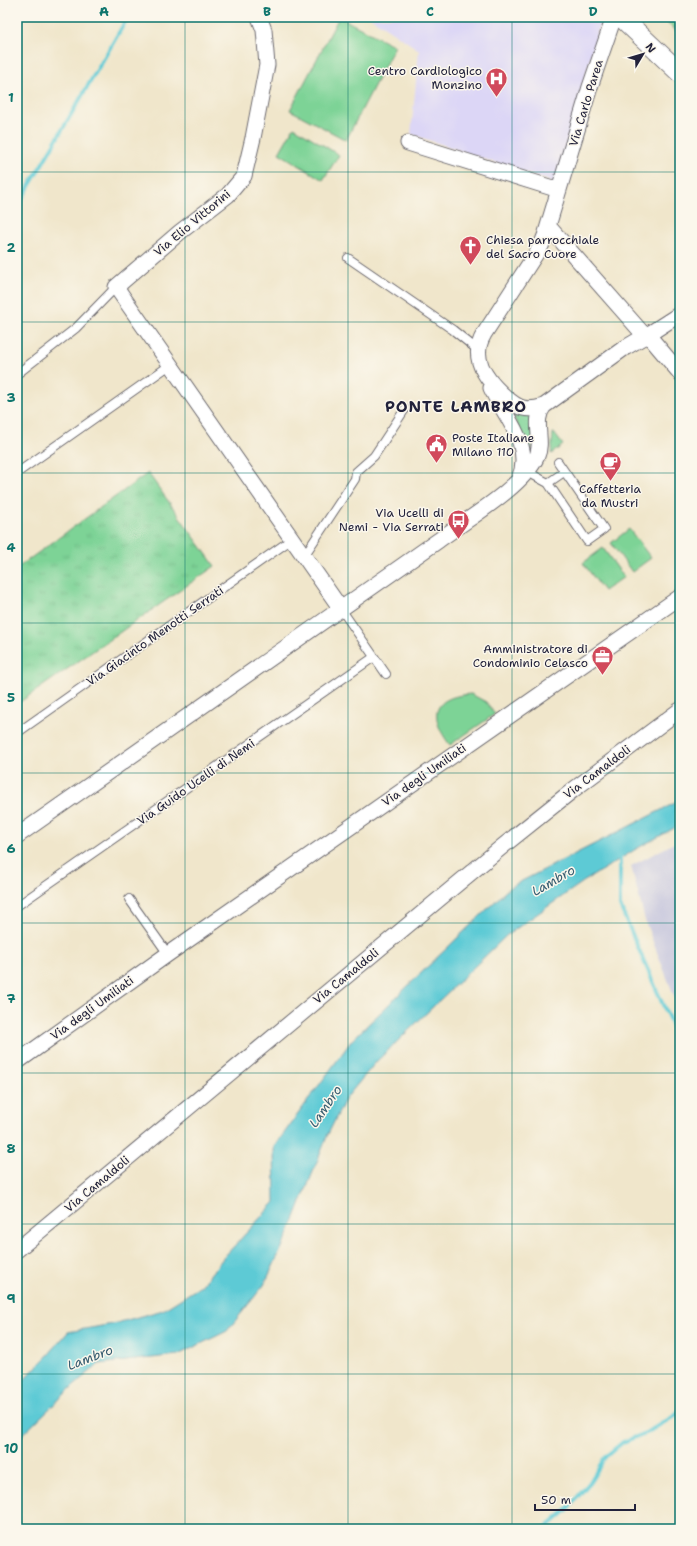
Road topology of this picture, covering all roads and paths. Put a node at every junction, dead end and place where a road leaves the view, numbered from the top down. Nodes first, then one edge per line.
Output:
1 (259, 17) edge
2 (614, 17) edge
3 (621, 17) edge
4 (680, 73) edge
5 (408, 143) dead end
6 (559, 190) junction
7 (549, 227) junction
8 (348, 258) dead end
9 (116, 287) junction
10 (680, 314) edge
11 (646, 335) junction
12 (478, 352) junction
13 (170, 365) junction
14 (680, 373) edge
15 (17, 374) edge
16 (484, 374) junction
17 (544, 406) junction
18 (405, 409) dead end
19 (558, 462) dead end
20 (564, 472) junction
21 (17, 473) edge
22 (522, 474) junction
23 (548, 483) junction
24 (292, 539) junction
25 (304, 556) junction
26 (680, 597) edge
27 (341, 609) junction
28 (374, 657) junction
29 (386, 674) dead end
30 (680, 710) edge
31 (17, 734) edge
32 (17, 836) edge
33 (130, 899) dead end
34 (17, 906) edge
35 (168, 954) junction
36 (17, 1062) edge
37 (17, 1250) edge

1 - 9 street, Via Elio Vittorini
2 - 6 street, Via Carlo Parea
3 - 4 street
5 - 6 street
6 - 7 street, Via Carlo Parea
7 - 11 street
7 - 12 street, Via Carlo Parea
8 - 12 lane
9 - 13 street
9 - 15 lane, Via Elio Vittorini
10 - 11 street
11 - 14 street
11 - 17 street
12 - 16 street
13 - 21 lane
13 - 24 street
16 - 17 street
16 - 22 street
17 - 22 street
18 - 25 lane
19 - 20 lane
20 - 23 lane
20 - 23 lane
22 - 23 lane
22 - 27 street
24 - 25 street
24 - 31 lane, Via Giacinto Menotti Serrati
25 - 27 street
26 - 35 street, Via degli Umiliati
27 - 28 lane
27 - 32 street
28 - 29 lane
28 - 34 lane, Via Guido Ucelli di Nemi
30 - 37 street, Via Camaldoli
33 - 35 lane
35 - 36 street, Via degli Umiliati

